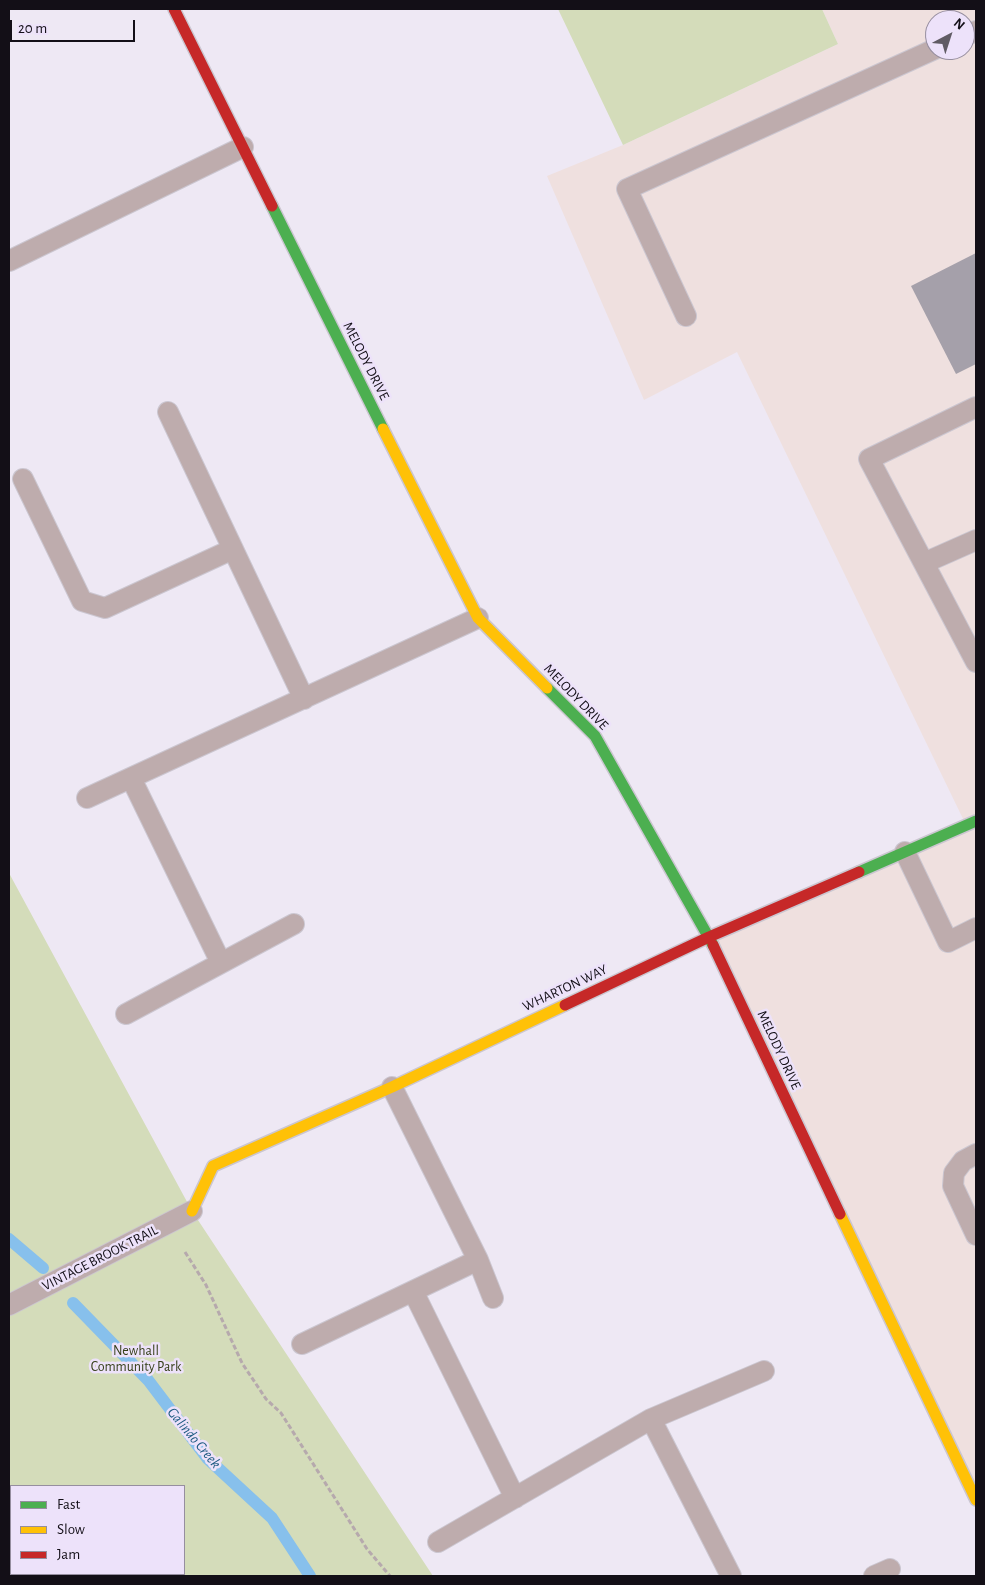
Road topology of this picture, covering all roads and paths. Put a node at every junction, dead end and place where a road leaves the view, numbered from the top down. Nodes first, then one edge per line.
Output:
1 (174, 9) edge
2 (925, 53) edge
3 (242, 147) junction
4 (9, 261) edge
5 (686, 316) dead end
6 (976, 407) edge
7 (168, 412) dead end
8 (23, 479) dead end
9 (976, 540) edge
10 (233, 549) junction
11 (924, 563) junction
12 (478, 618) junction
13 (976, 662) edge
14 (304, 698) junction
15 (131, 778) junction
16 (87, 798) dead end
17 (976, 821) edge
18 (905, 852) junction
19 (294, 924) dead end
20 (976, 928) edge
21 (709, 937) junction
22 (221, 963) junction
23 (126, 1014) dead end
24 (392, 1087) junction
25 (976, 1154) edge
26 (192, 1211) joint
27 (168, 1223) junction
28 (976, 1235) edge
29 (478, 1260) junction
30 (413, 1291) junction
31 (493, 1298) dead end
32 (9, 1305) edge
33 (302, 1344) dead end
34 (764, 1371) dead end
35 (651, 1419) junction
36 (515, 1498) junction
37 (976, 1500) edge
38 (438, 1542) dead end
39 (390, 1576) edge
40 (731, 1576) edge

1 - 3 street, MELODY DRIVE
2 - 5 lane
3 - 4 lane
3 - 12 street, MELODY DRIVE
6 - 11 lane
7 - 10 lane
8 - 10 lane
9 - 11 lane
10 - 14 lane
11 - 13 lane
12 - 14 lane
12 - 21 street, MELODY DRIVE
14 - 15 lane
15 - 16 lane
15 - 22 lane
17 - 18 street, WHARTON WAY
18 - 20 lane
18 - 21 street, WHARTON WAY
19 - 22 lane
21 - 24 street, WHARTON WAY
21 - 37 street, MELODY DRIVE
22 - 23 lane
24 - 26 street, WHARTON WAY
24 - 29 lane
25 - 28 lane
26 - 27 lane, VINTAGE BROOK TRAIL
27 - 32 lane, VINTAGE BROOK TRAIL
27 - 39 path
29 - 30 lane
29 - 31 lane
30 - 33 lane
30 - 36 lane
34 - 35 lane
35 - 36 lane
35 - 40 lane
36 - 38 lane

